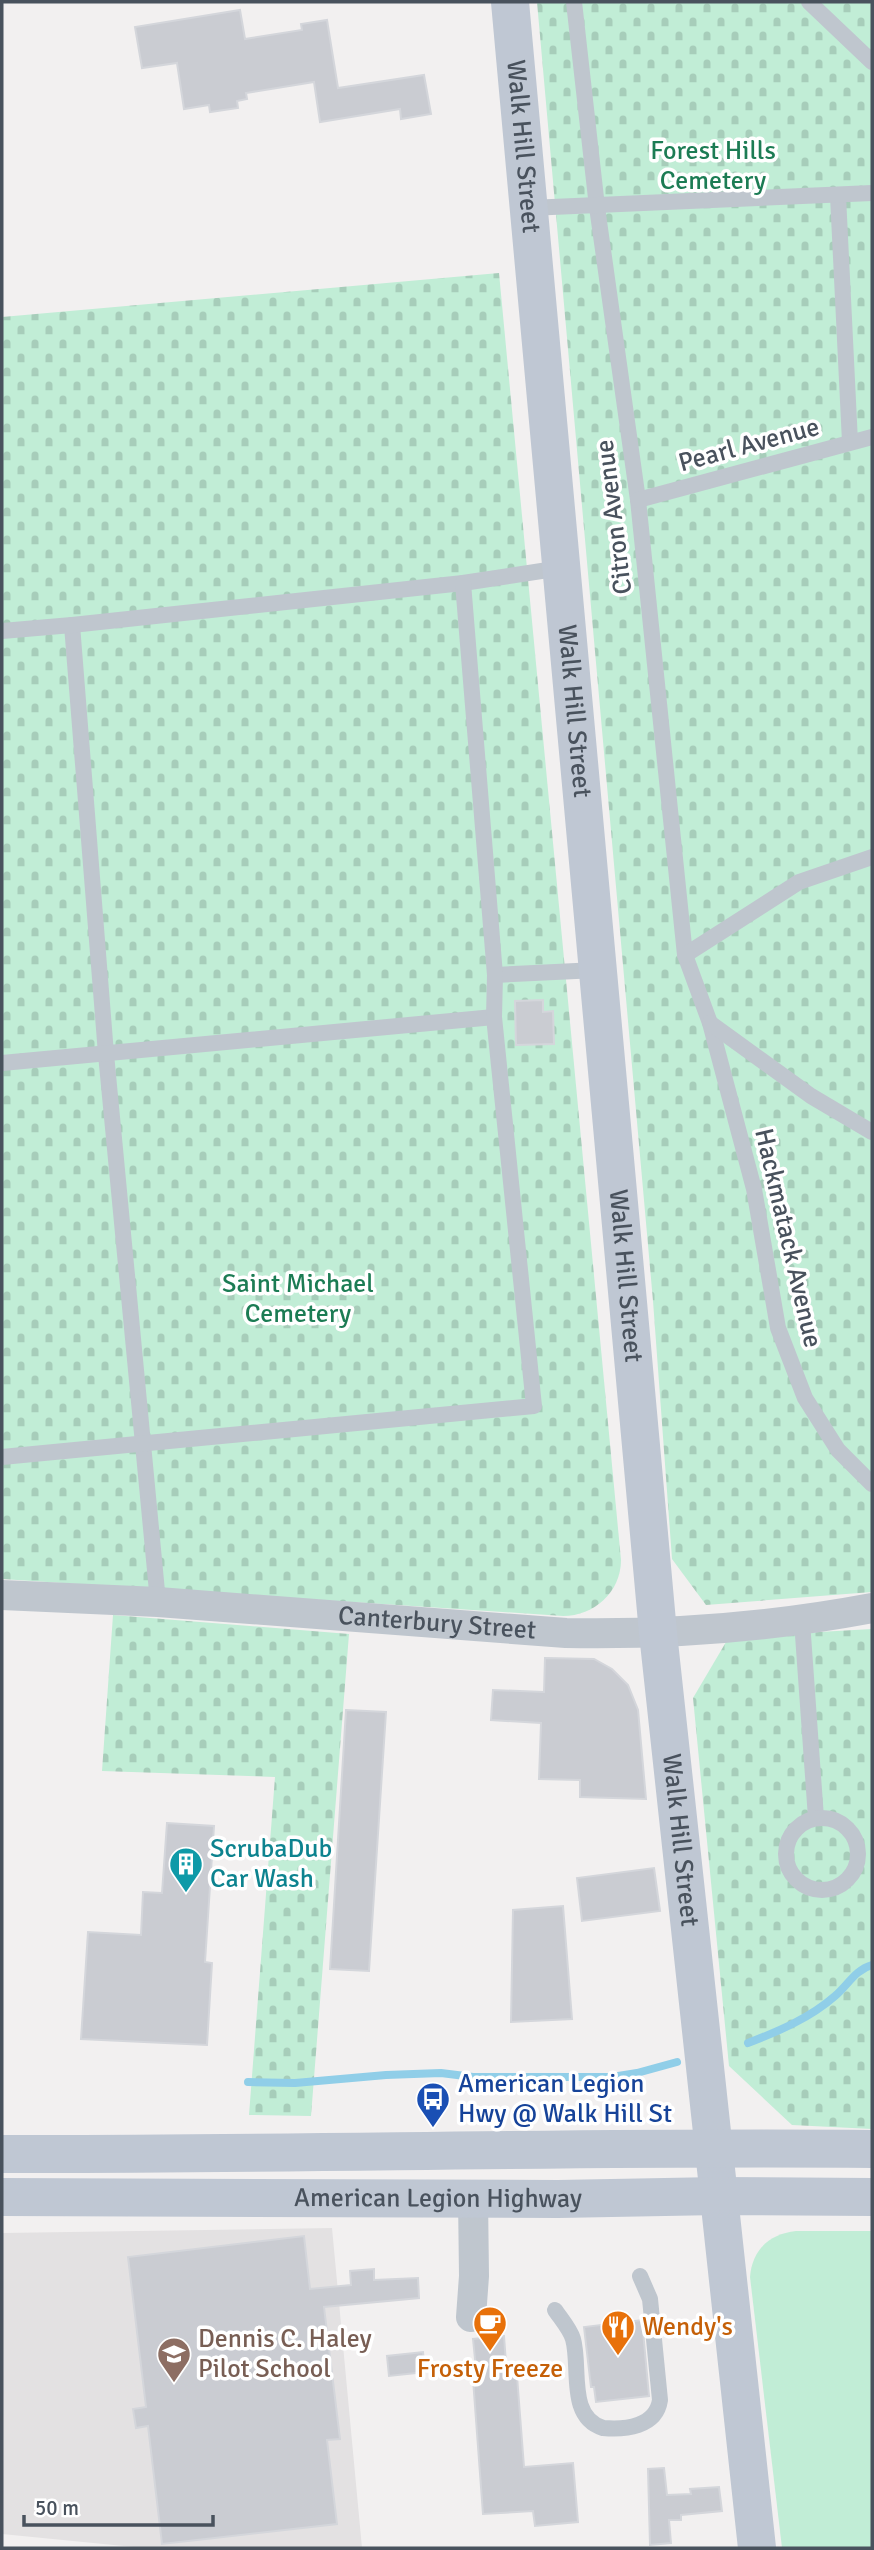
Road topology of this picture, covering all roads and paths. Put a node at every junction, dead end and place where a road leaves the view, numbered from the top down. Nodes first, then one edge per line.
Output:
1 (510, 2) edge
2 (574, 2) edge
3 (809, 2) edge
4 (872, 62) edge
5 (872, 193) edge
6 (838, 196) junction
7 (597, 207) junction
8 (529, 208) junction
9 (872, 436) edge
10 (850, 442) junction
11 (638, 500) junction
12 (561, 568) junction
13 (463, 583) junction
14 (72, 625) junction
15 (2, 631) edge
16 (872, 857) edge
17 (685, 955) junction
18 (597, 970) junction
19 (495, 975) junction
20 (494, 1017) junction
21 (710, 1023) junction
22 (106, 1054) junction
23 (2, 1063) edge
24 (872, 1132) edge
25 (144, 1444) junction
26 (2, 1457) edge
27 (872, 1483) edge
28 (2, 1595) edge
29 (158, 1602) junction
30 (872, 1608) edge
31 (802, 1621) junction
32 (658, 1633) junction
33 (816, 1818) junction
34 (865, 1849) edge
35 (713, 2147) junction
36 (872, 2149) edge
37 (2, 2154) edge
38 (718, 2196) junction
39 (2, 2197) edge
40 (473, 2197) junction
41 (872, 2197) edge
42 (640, 2276) dead end
43 (555, 2310) dead end
44 (471, 2317) dead end
45 (757, 2548) edge

1 - 8 main road, Walk Hill Street
2 - 7 lane, Citron Avenue
3 - 4 lane
5 - 6 lane
6 - 7 lane
6 - 10 lane
7 - 8 lane
7 - 11 lane, Citron Avenue
8 - 12 main road, Walk Hill Street
9 - 10 lane, Pearl Avenue
10 - 11 lane, Pearl Avenue
11 - 17 lane, Citron Avenue
12 - 13 lane
12 - 18 main road, Walk Hill Street
13 - 14 lane
13 - 19 lane
14 - 15 lane
14 - 22 lane
16 - 17 lane
17 - 21 lane, Citron Avenue
18 - 19 lane
18 - 32 main road, Walk Hill Street
19 - 20 lane
20 - 22 lane
20 - 25 lane
21 - 24 lane
21 - 27 lane, Hackmatack Avenue
22 - 23 lane
22 - 25 lane
25 - 26 lane
25 - 29 lane
28 - 29 street, Canterbury Street
29 - 32 street, Canterbury Street
30 - 31 street, Canterbury Street
31 - 32 street, Canterbury Street
31 - 33 lane
32 - 35 main road, Walk Hill Street
33 - 34 lane
33 - 34 lane
35 - 36 main road, American Legion Highway
35 - 37 main road, American Legion Highway
35 - 38 main road, Walk Hill Street
38 - 40 main road, American Legion Highway
38 - 41 main road, American Legion Highway
38 - 45 main road, Walk Hill Street
39 - 40 main road, American Legion Highway
40 - 44 street
42 - 43 lane

